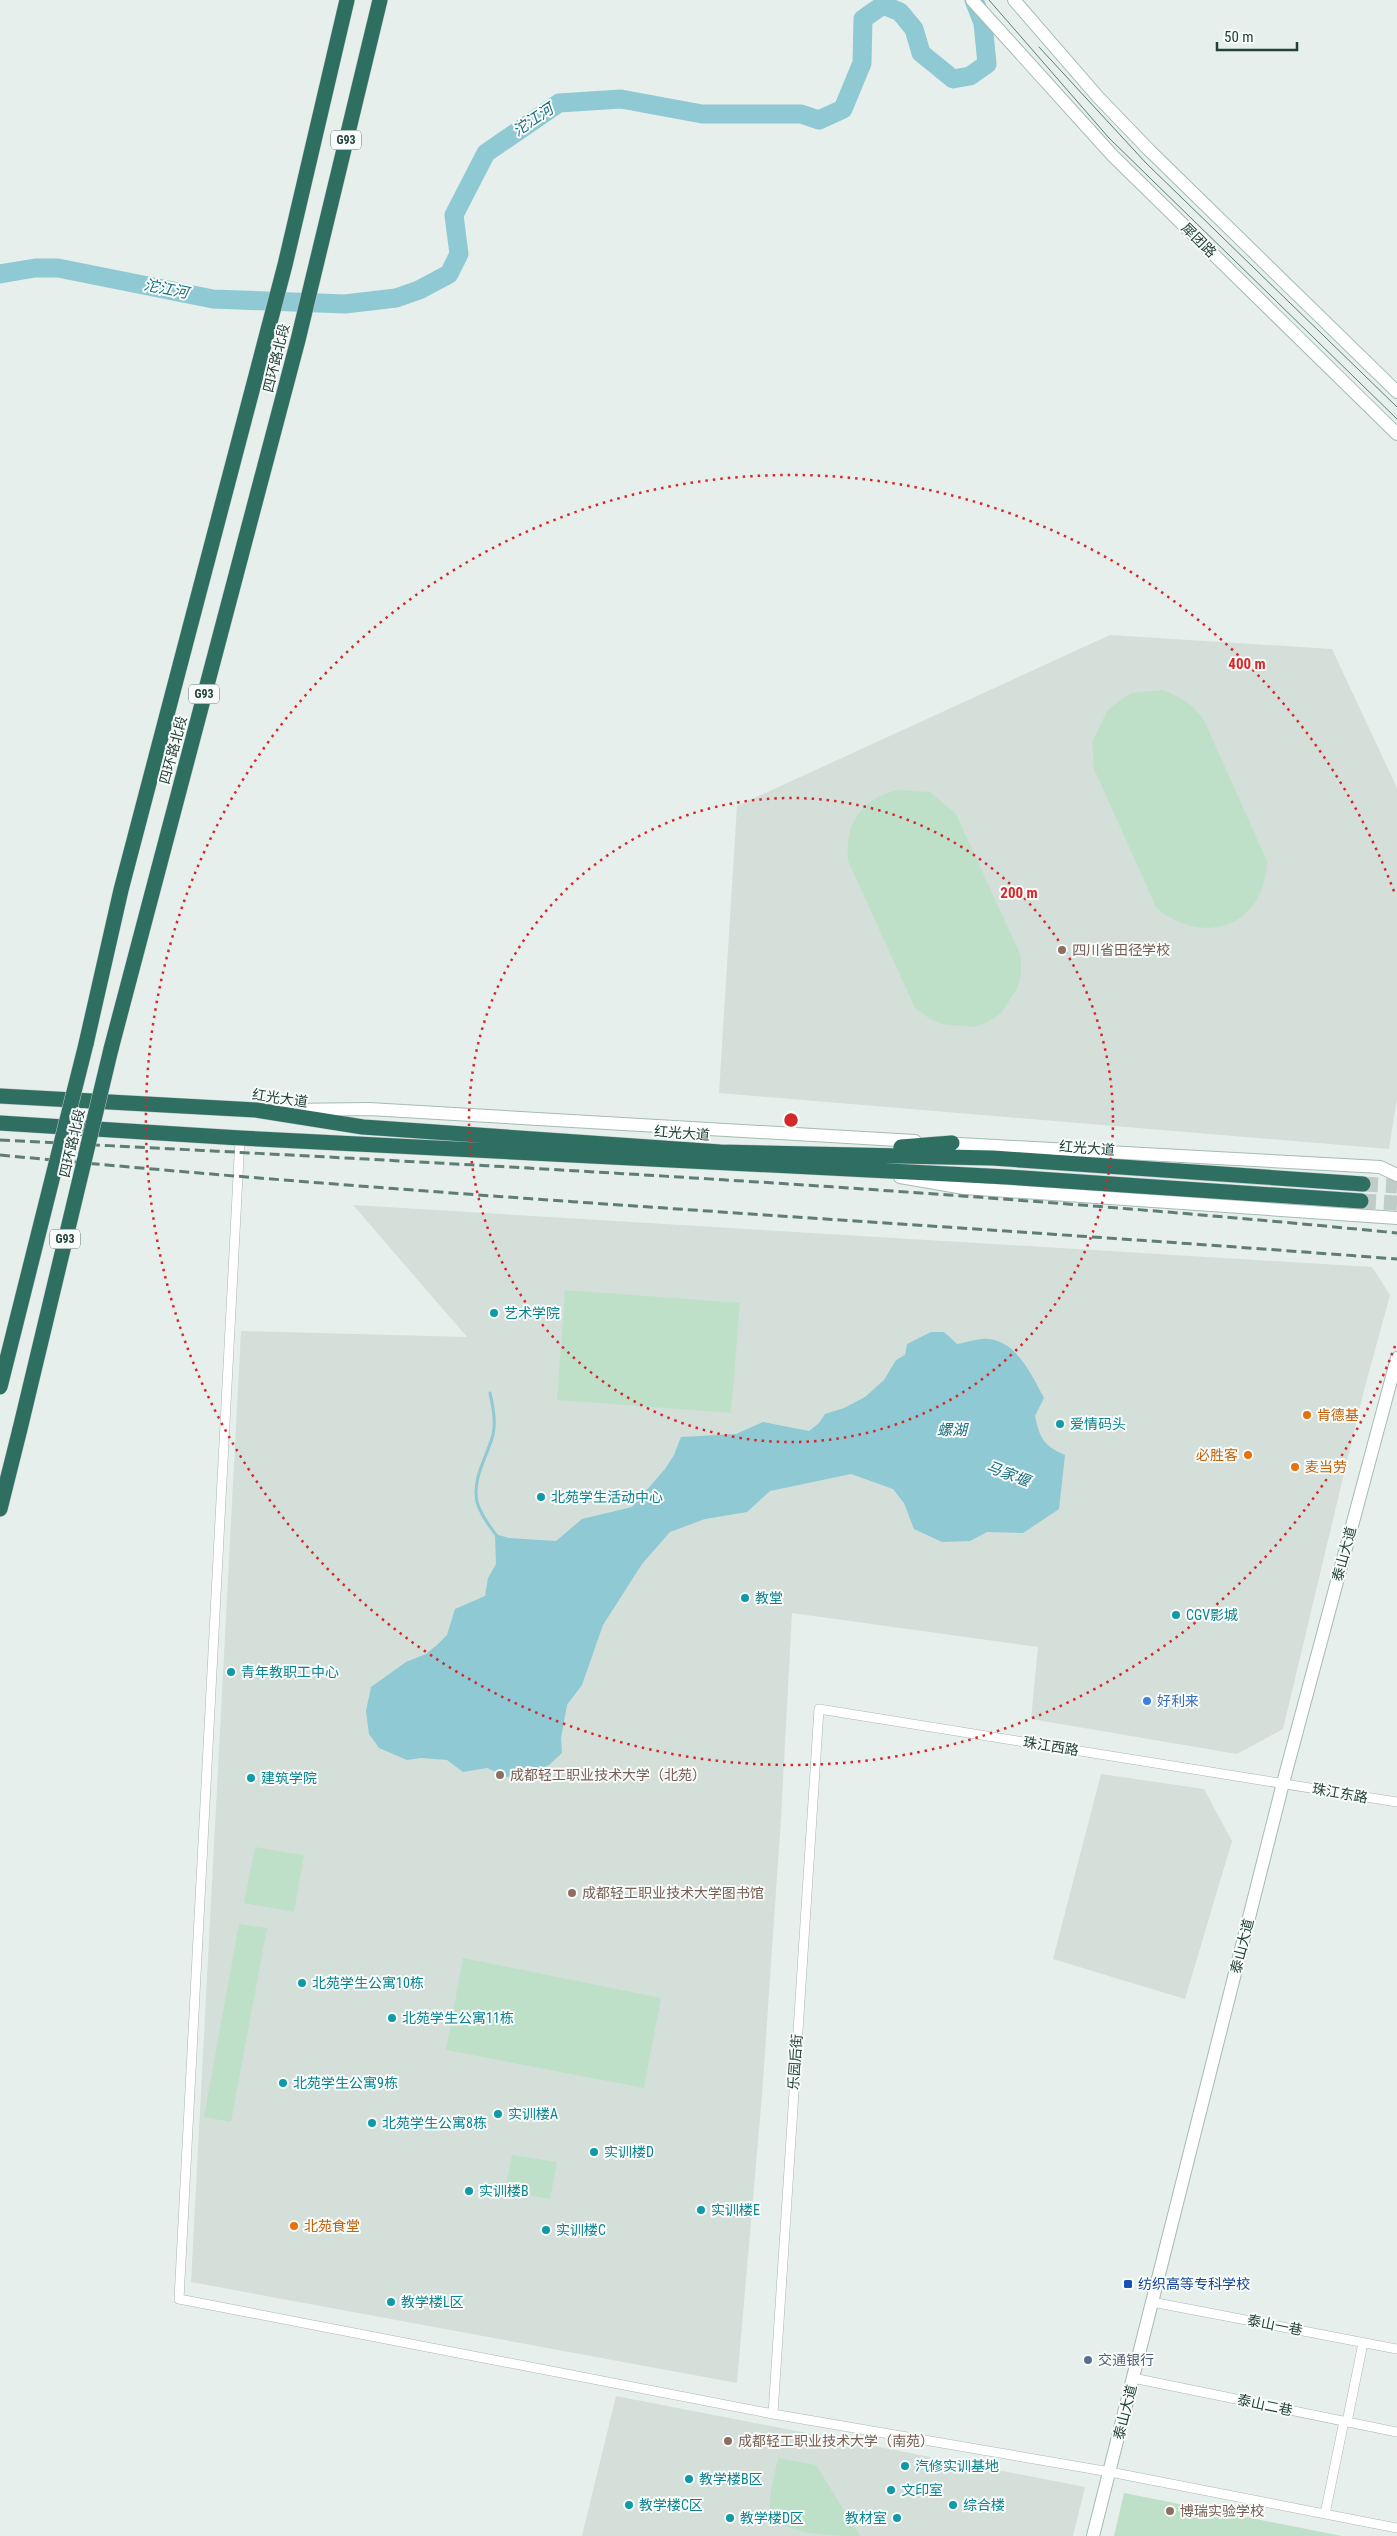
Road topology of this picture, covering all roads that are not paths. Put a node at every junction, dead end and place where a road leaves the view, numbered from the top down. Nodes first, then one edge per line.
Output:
1 (972, 0) edge
2 (1016, 3) edge
3 (345, 7) edge
4 (378, 7) edge
5 (1397, 392) edge
6 (1397, 434) edge
7 (0, 1096) edge
8 (256, 1110) junction
9 (0, 1123) edge
10 (240, 1138) junction
11 (952, 1144) junction
12 (819, 1154) junction
13 (845, 1168) junction
14 (1397, 1175) edge
15 (1363, 1184) tunnel mouth
16 (1361, 1201) tunnel mouth
17 (1397, 1218) edge
18 (1397, 1358) edge
19 (0, 1387) edge
20 (0, 1509) edge
21 (819, 1709) joint
22 (1283, 1783) junction
23 (1397, 1802) edge
24 (1152, 2302) junction
25 (1363, 2343) junction
26 (1397, 2349) edge
27 (1133, 2378) junction
28 (773, 2414) junction
29 (1346, 2422) junction
30 (1397, 2432) edge
31 (1110, 2472) junction
32 (1325, 2514) junction
33 (1397, 2528) edge
34 (1093, 2536) edge

1 - 6 main road, 犀团路
2 - 5 main road, 犀团路
3 - 19 highway, 四环路北段 / G93, bridge
4 - 20 highway, 四环路北段 / G93, bridge
7 - 8 highway, 红光大道
8 - 11 main road
8 - 12 highway, 红光大道
9 - 10 highway, 红光大道
10 - 13 highway, 红光大道
10 - 28 street
11 - 12 highway
11 - 14 main road
12 - 15 highway, 红光大道
13 - 16 highway, 红光大道
13 - 17 main road
18 - 22 main road, 泰山大道
21 - 22 street, 珠江西路
21 - 28 street, 乐园后街
22 - 23 street, 珠江东路
22 - 24 main road, 泰山大道
24 - 25 street, 泰山一巷
24 - 27 main road, 泰山大道
25 - 26 street, 泰山一巷
25 - 29 street
27 - 29 street, 泰山二巷
27 - 31 main road, 泰山大道
28 - 31 street
29 - 30 street, 泰山二巷
29 - 32 street
31 - 32 street
31 - 34 main road, 泰山大道
32 - 33 street

